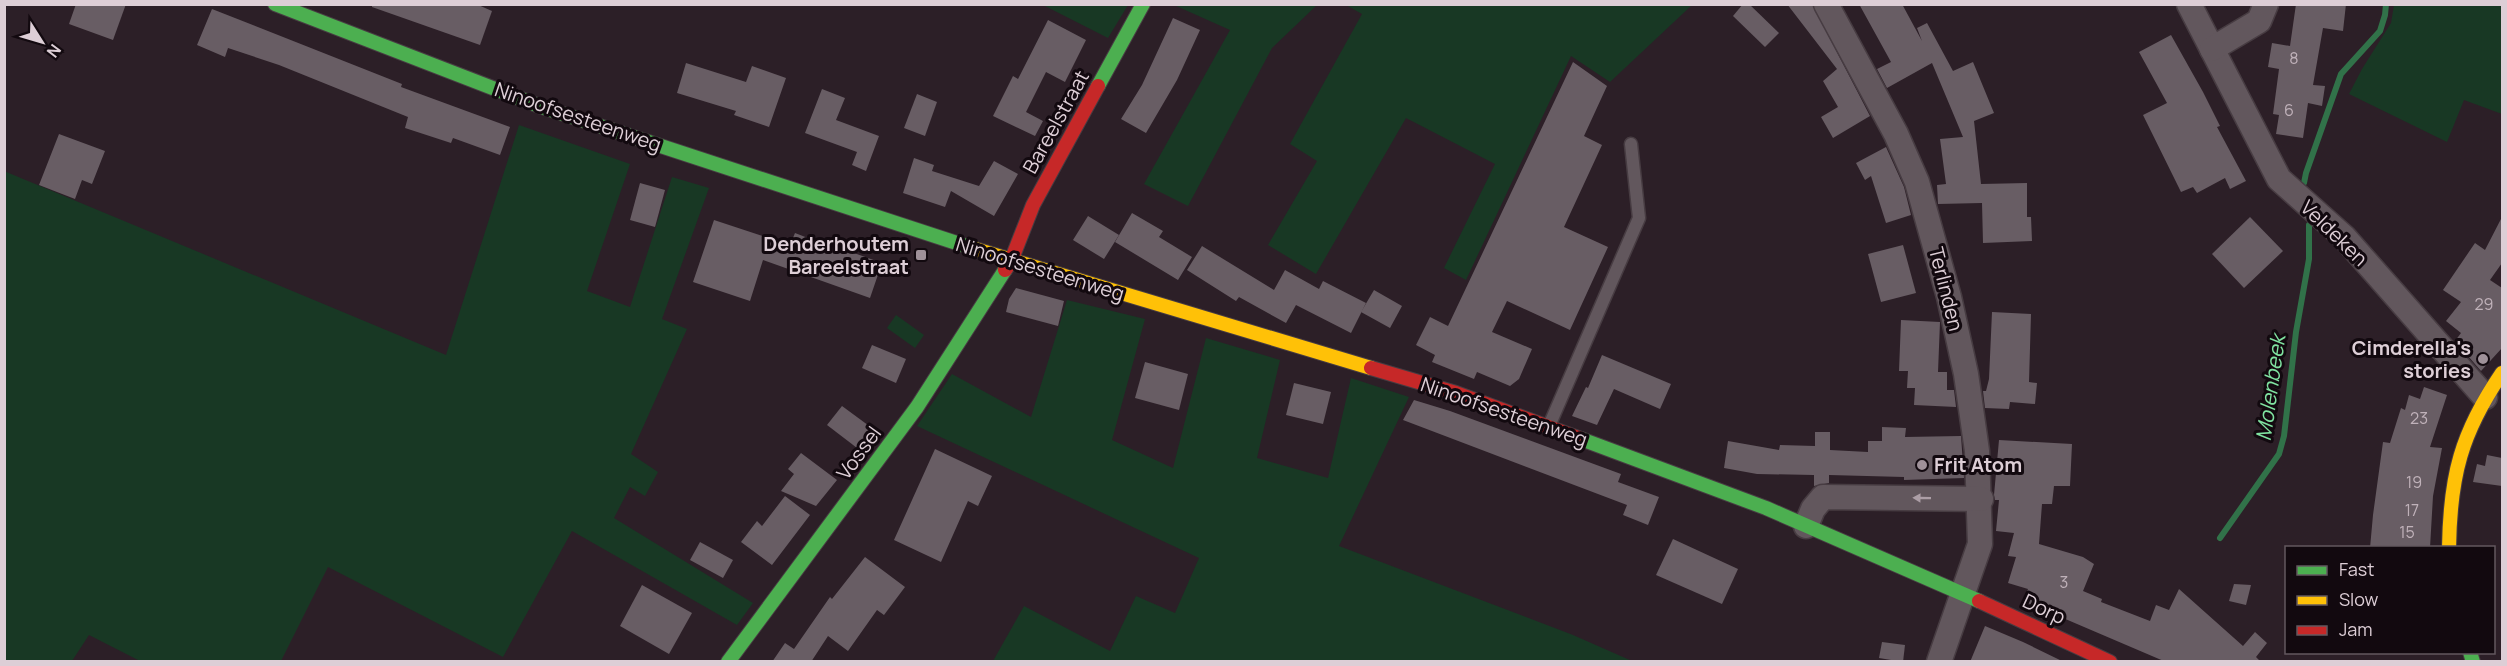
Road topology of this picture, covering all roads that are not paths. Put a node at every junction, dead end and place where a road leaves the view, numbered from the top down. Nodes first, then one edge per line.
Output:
1 (275, 4) edge
2 (1143, 4) edge
3 (1826, 4) edge
4 (2189, 4) edge
5 (2266, 4) edge
6 (2212, 49) junction
7 (1631, 144) dead end
8 (1011, 261) junction
9 (2502, 373) edge
10 (2485, 397) junction
11 (1548, 428) junction
12 (1981, 499) junction
13 (1806, 526) junction
14 (2449, 546) edge
15 (1961, 593) junction
16 (728, 662) edge
17 (1939, 662) edge
18 (2110, 662) edge

1 - 8 street, Ninoofsesteenweg
2 - 8 street, Bareelstraat
3 - 12 street, Terlinden
4 - 6 street, Veldeken
5 - 6 street
6 - 10 street, Veldeken
7 - 11 lane
8 - 11 street, Ninoofsesteenweg
8 - 16 street, Vossel
9 - 10 street
10 - 14 street
11 - 13 street, Ninoofsesteenweg
12 -> 13 street
12 - 15 street, Terlinden
13 - 15 street, Ninoofsesteenweg
15 - 17 street, Terlinden
15 - 18 street, Dorp

